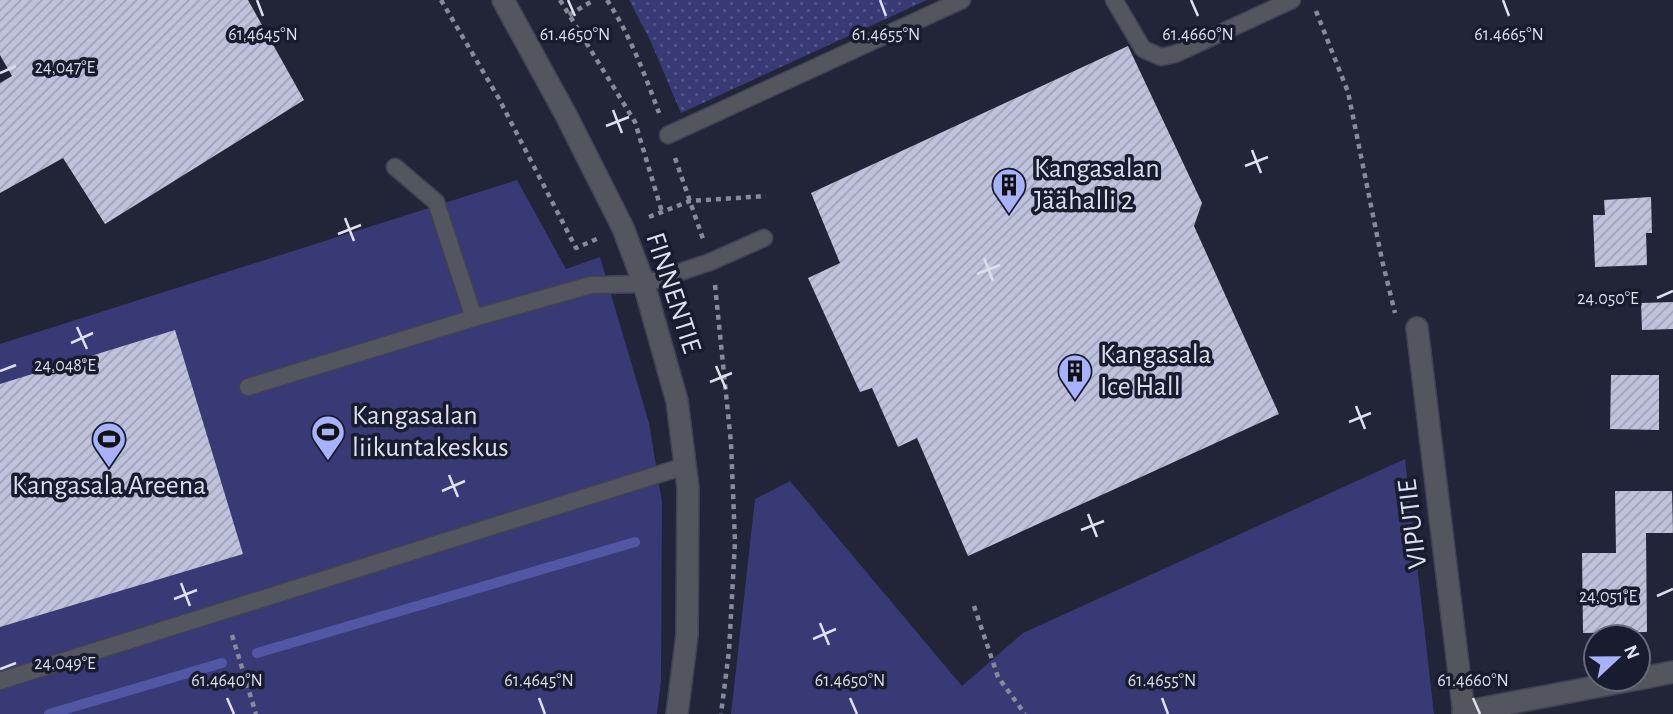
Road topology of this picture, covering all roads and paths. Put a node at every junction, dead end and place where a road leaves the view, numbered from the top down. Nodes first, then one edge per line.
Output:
1 (441, 0) edge
2 (503, 0) edge
3 (560, 0) edge
4 (594, 0) edge
5 (962, 0) edge
6 (1114, 0) edge
7 (1292, 0) edge
8 (1312, 0) edge
9 (569, 15) junction
10 (668, 135) dead end
11 (395, 167) dead end
12 (766, 195) dead end
13 (662, 212) junction
14 (623, 228) junction
15 (764, 238) dead end
16 (710, 262) junction
17 (644, 284) junction
18 (474, 318) junction
19 (1397, 319) dead end
20 (1417, 328) dead end
21 (248, 387) dead end
22 (685, 466) junction
23 (974, 606) dead end
24 (225, 611) junction
25 (1673, 672) edge
26 (1652, 676) edge
27 (0, 681) edge
28 (1582, 690) edge
29 (1464, 713) edge
30 (256, 714) edge
31 (677, 714) edge
32 (721, 714) edge
33 (1025, 714) edge

1 - 14 path
2 - 14 street, FINNENTIE
3 - 9 path
4 - 9 path
5 - 10 lane
6 - 7 lane
8 - 19 path
9 - 13 path
11 - 18 lane
12 - 13 path
13 - 14 path
14 - 17 street, FINNENTIE
15 - 16 lane
16 - 17 lane
16 - 32 path
17 - 18 lane
17 - 22 street, FINNENTIE
18 - 21 lane
20 - 29 street, VIPUTIE
22 - 24 lane
22 - 31 street, FINNENTIE
23 - 33 path
24 - 27 lane
24 - 30 path
25 - 26 street
28 - 29 street

